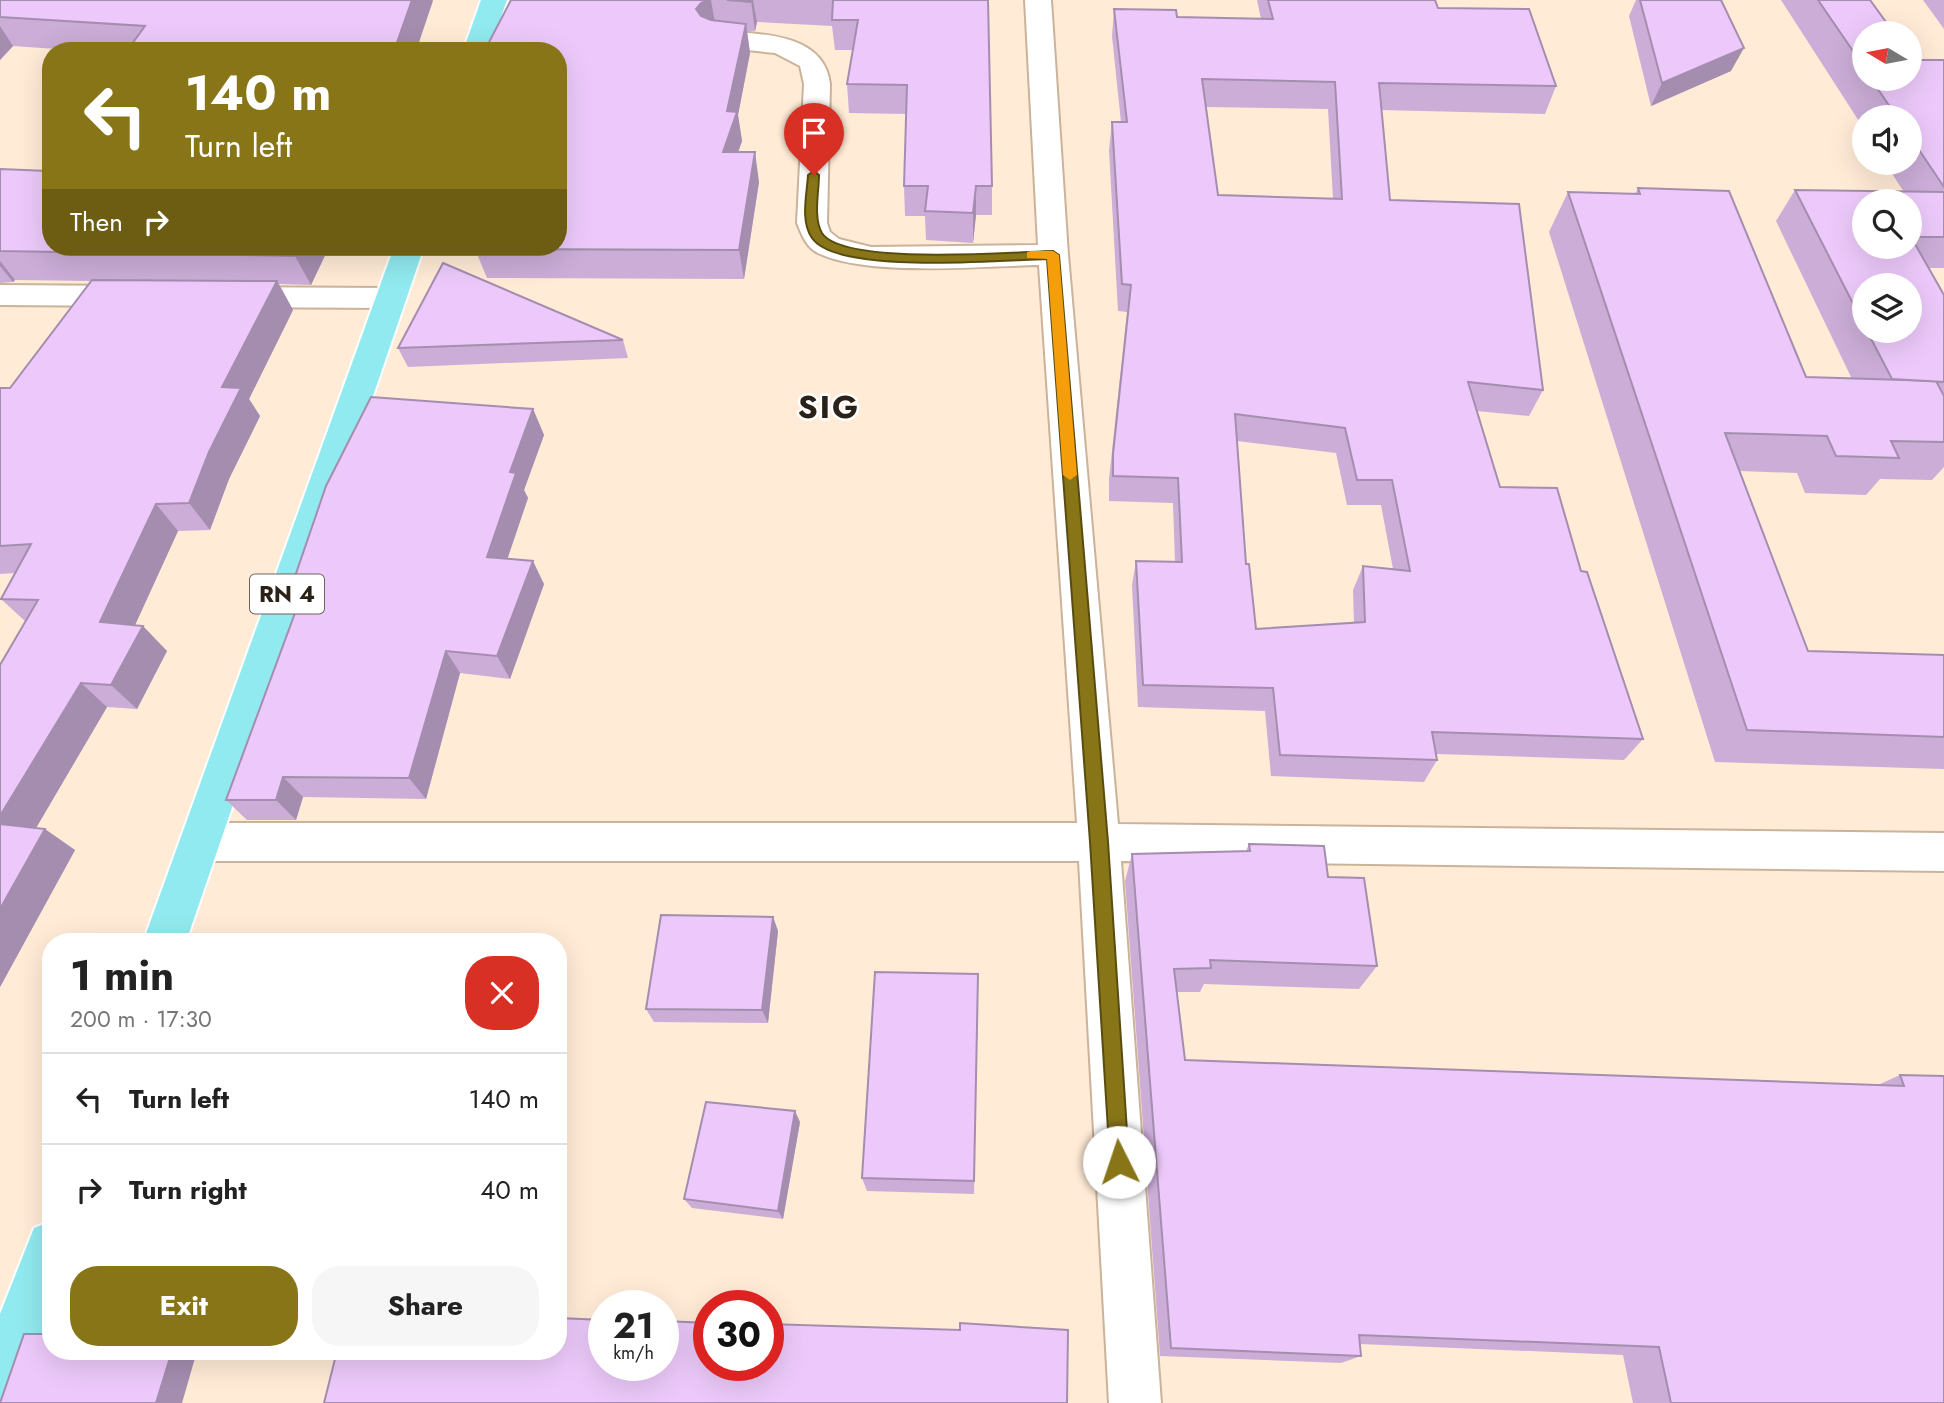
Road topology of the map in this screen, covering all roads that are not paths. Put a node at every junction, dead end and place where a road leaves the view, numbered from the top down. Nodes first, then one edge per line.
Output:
1 (494, 0) edge
2 (1038, 0) edge
3 (717, 38) edge
4 (479, 42) edge
5 (1053, 255) junction
6 (406, 256) edge
7 (0, 295) edge
8 (154, 296) edge
9 (209, 296) edge
10 (391, 298) junction
11 (201, 842) junction
12 (1099, 842) junction
13 (1944, 852) edge
14 (167, 933) edge
15 (42, 1269) edge
16 (0, 1380) edge
17 (1135, 1403) edge

1 - 4 main road
2 - 5 street
3 - 5 street
5 - 12 street
6 - 10 main road, RN 4
7 - 8 street
9 - 10 street
10 - 11 main road, RN 4
11 - 12 street
11 - 14 main road, RN 4
12 - 13 street
12 - 17 street
15 - 16 main road

